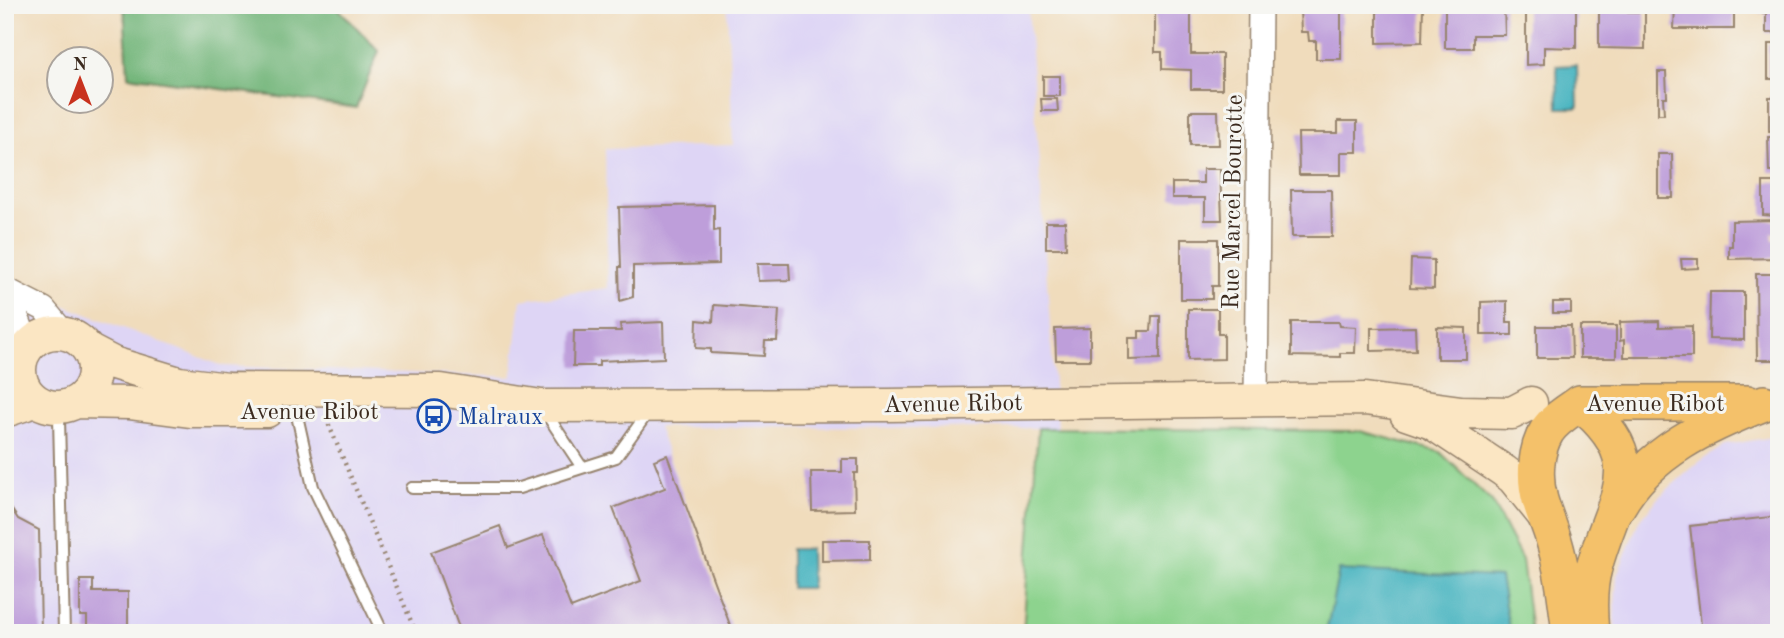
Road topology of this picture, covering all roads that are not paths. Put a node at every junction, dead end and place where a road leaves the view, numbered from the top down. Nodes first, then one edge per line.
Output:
1 (1260, 5) edge
2 (5, 289) edge
3 (5, 301) edge
4 (76, 342) junction
5 (17, 362) edge
6 (1256, 399) junction
7 (1365, 399) junction
8 (58, 403) junction
9 (1580, 403) junction
10 (1771, 403) edge
11 (653, 405) junction
12 (541, 406) junction
13 (5, 411) edge
14 (309, 411) junction
15 (581, 466) junction
16 (412, 488) dead end
17 (1547, 520) junction
18 (1609, 524) junction
19 (64, 633) edge
20 (383, 633) edge
21 (1570, 633) edge
22 (1591, 633) edge

1 - 6 street, Rue Marcel Bourotte
2 - 4 street
3 - 5 street
4 - 5 street
4 - 8 street
4 - 12 street, Avenue Ribot
5 - 8 street
6 - 7 street, Avenue Ribot
6 - 11 street, Avenue Ribot
7 - 9 street, Avenue Ribot
7 - 17 street, Avenue Ribot
8 - 13 street, Avenue Ribot
8 - 14 street, Avenue Ribot
8 - 19 lane
9 - 10 main road, Avenue Ribot
9 - 17 main road
9 - 18 main road
10 - 18 main road
11 - 12 street, Avenue Ribot
11 - 15 lane
12 - 14 street, Avenue Ribot
12 - 15 lane
14 - 20 lane
15 - 16 lane
17 - 21 main road
18 - 22 main road

